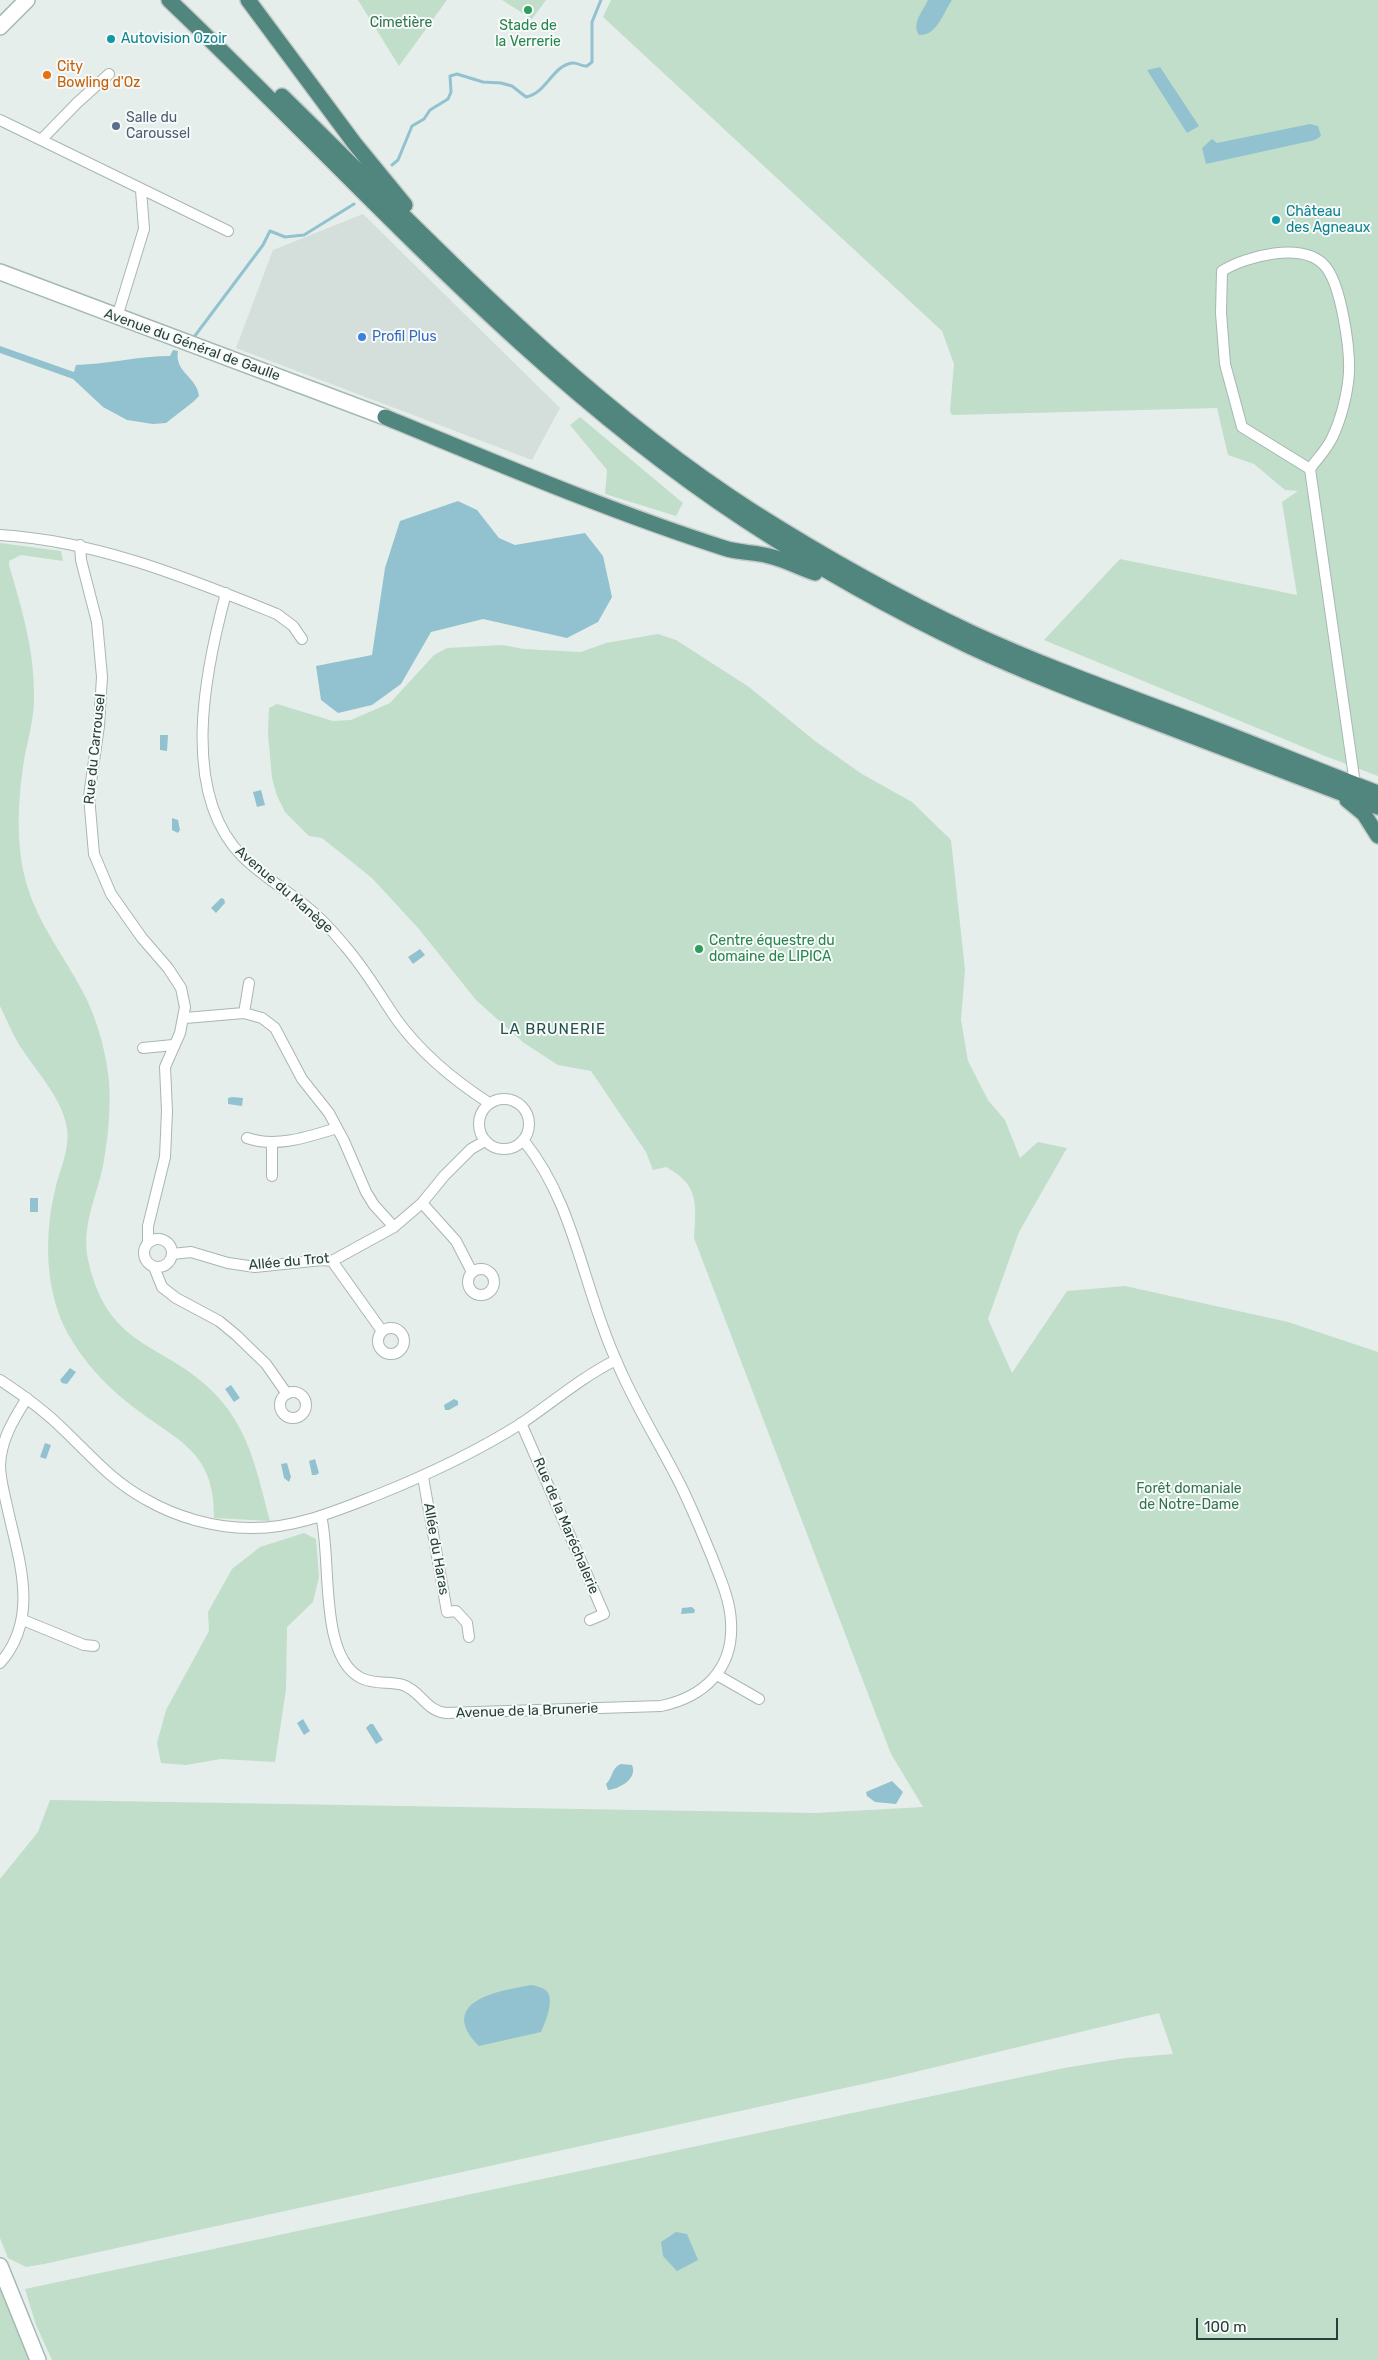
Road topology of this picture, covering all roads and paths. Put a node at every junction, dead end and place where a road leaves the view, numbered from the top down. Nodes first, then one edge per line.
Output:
1 (27, 0) edge
2 (169, 0) edge
3 (183, 0) edge
4 (248, 0) edge
5 (0, 27) edge
6 (109, 74) dead end
7 (0, 120) edge
8 (41, 140) junction
9 (141, 190) junction
10 (228, 231) dead end
11 (429, 240) junction
12 (0, 272) edge
13 (117, 317) junction
14 (385, 417) joint
15 (1310, 469) junction
16 (0, 535) edge
17 (80, 545) junction
18 (842, 580) junction
19 (226, 593) junction
20 (302, 639) dead end
21 (1355, 784) junction
22 (1336, 791) junction
23 (1378, 793) edge
24 (1378, 807) edge
25 (1378, 836) edge
26 (249, 984) dead end
27 (244, 1013) junction
28 (185, 1018) junction
29 (173, 1045) junction
30 (143, 1048) dead end
31 (489, 1103) junction
32 (337, 1128) junction
33 (247, 1138) dead end
34 (524, 1140) junction
35 (485, 1141) junction
36 (272, 1142) junction
37 (272, 1176) dead end
38 (422, 1203) junction
39 (394, 1227) junction
40 (148, 1243) junction
41 (172, 1254) junction
42 (332, 1261) junction
43 (154, 1267) junction
44 (472, 1272) dead end
45 (382, 1331) dead end
46 (616, 1360) junction
47 (0, 1380) edge
48 (287, 1394) dead end
49 (27, 1398) junction
50 (521, 1423) junction
51 (423, 1477) junction
52 (321, 1516) junction
53 (23, 1620) junction
54 (590, 1620) dead end
55 (469, 1637) dead end
56 (94, 1646) dead end
57 (0, 1663) edge
58 (717, 1675) junction
59 (759, 1699) dead end
60 (0, 2266) edge
61 (38, 2360) edge

1 - 5 main road
2 - 18 highway
3 - 11 highway
4 - 11 highway
6 - 8 street
7 - 8 street
8 - 9 street
9 - 10 street
9 - 13 street
11 - 21 highway
12 - 13 main road, Avenue du Général de Gaulle
13 - 14 main road, Avenue du Général de Gaulle
14 - 18 highway
15 - 15 street
15 - 21 street
16 - 17 street
17 - 19 street
17 - 28 street, Rue du Carrousel
18 - 22 highway
19 - 20 street
19 - 31 street, Avenue du Manège
21 - 23 highway
22 - 24 highway
22 - 25 highway
26 - 27 street
27 - 28 street
27 - 32 street
28 - 29 street
29 - 30 street
29 - 40 street
31 - 34 street
31 - 35 street
32 - 36 street
32 - 39 street
33 - 36 street
34 - 35 street
34 - 46 street, Avenue de la Brunerie
35 - 38 street, Allée du Trot
36 - 37 street
38 - 39 street, Allée du Trot
38 - 44 street
39 - 42 street, Allée du Trot
40 - 41 street
40 - 43 street
41 - 42 street, Allée du Trot
41 - 43 street
42 - 45 street
43 - 48 street
46 - 50 street
46 - 58 street, Avenue de la Brunerie
47 - 49 street
49 - 52 street
49 - 53 street
50 - 51 street
50 - 54 street, Rue de la Maréchalerie
51 - 52 street
51 - 55 street, Allée du Haras
52 - 58 street, Avenue de la Brunerie
53 - 56 street
53 - 57 street
58 - 59 street
60 - 61 main road

